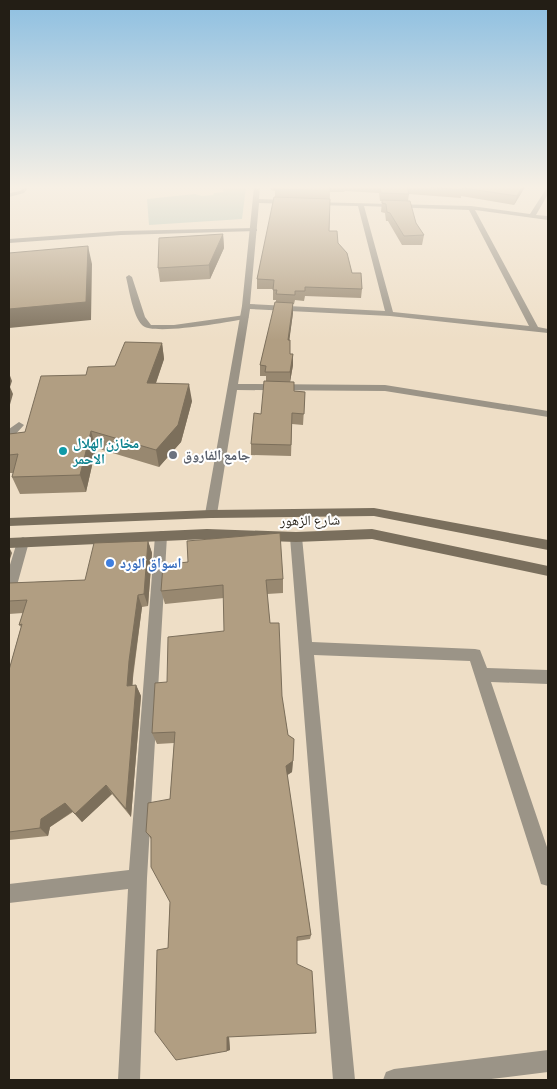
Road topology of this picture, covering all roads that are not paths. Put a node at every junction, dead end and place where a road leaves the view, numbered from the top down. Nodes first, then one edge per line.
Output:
1 (49, 238) edge
2 (253, 238) edge
3 (370, 238) edge
4 (487, 238) edge
5 (9, 241) edge
6 (129, 277) dead end
7 (246, 306) junction
8 (390, 314) junction
9 (245, 317) junction
10 (535, 329) junction
11 (548, 331) edge
12 (234, 387) junction
13 (548, 414) edge
14 (19, 425) dead end
15 (9, 435) edge
16 (211, 514) junction
17 (9, 522) edge
18 (161, 536) junction
19 (296, 537) junction
20 (23, 542) junction
21 (9, 543) edge
22 (548, 545) edge
23 (548, 571) edge
24 (9, 589) edge
25 (305, 648) junction
26 (481, 674) junction
27 (548, 677) edge
28 (548, 877) edge
29 (138, 878) junction
30 (9, 893) edge
31 (548, 1061) edge
32 (427, 1078) edge
33 (129, 1080) edge
34 (344, 1080) edge
35 (394, 1080) edge

1 - 5 lane
2 - 7 street
3 - 8 street
4 - 10 street
6 - 9 lane
7 - 8 street
7 - 9 street
8 - 10 street
9 - 12 street
10 - 11 street
12 - 13 street
12 - 16 street
14 - 15 street
16 - 17 main road, شارع الزهور
16 - 22 main road, شارع الزهور
18 - 19 main road, شارع الزهور
18 - 20 main road, شارع الزهور
18 - 29 street
19 - 23 main road, شارع الزهور
19 - 25 street
20 - 21 main road, شارع الزهور
20 - 24 street
25 - 26 street
25 - 34 street
26 - 27 street
26 - 28 street
29 - 30 street
29 - 33 street
31 - 32 street
32 - 35 street

